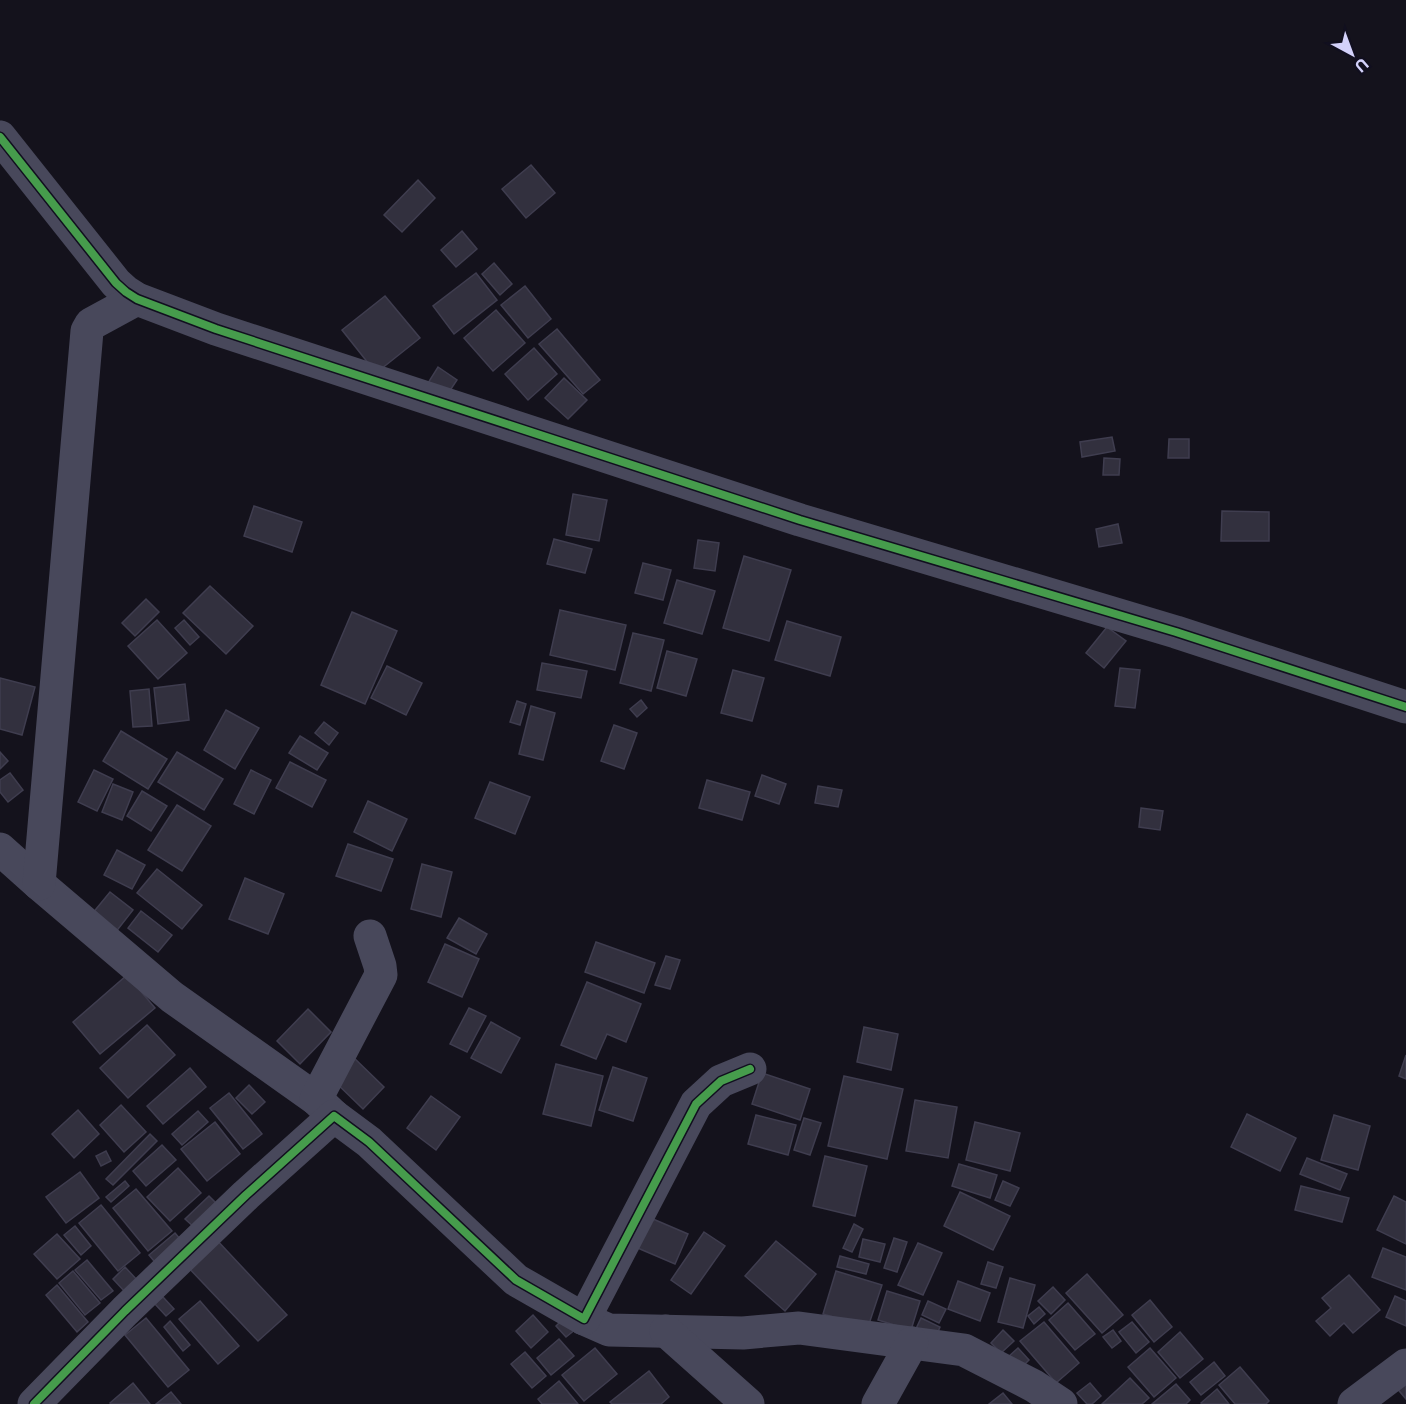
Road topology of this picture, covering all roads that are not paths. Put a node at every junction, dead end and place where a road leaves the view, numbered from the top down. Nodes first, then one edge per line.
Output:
1 (0, 137) edge
2 (121, 308) junction
3 (1406, 707) edge
4 (0, 849) edge
5 (39, 884) junction
6 (370, 936) dead end
7 (750, 1070) dead end
8 (325, 1107) junction
9 (584, 1319) junction
10 (666, 1331) junction
11 (912, 1343) junction
12 (1406, 1365) edge
13 (26, 1402) edge
14 (748, 1404) edge
15 (878, 1404) edge
16 (1061, 1404) edge
17 (1354, 1404) edge

1 - 2 street
2 - 3 street
2 - 5 street
4 - 5 street
5 - 8 street
6 - 8 street
7 - 9 street
8 - 9 street
8 - 13 street
9 - 10 street
10 - 11 street
10 - 14 street
11 - 15 street
11 - 16 street
12 - 17 street

